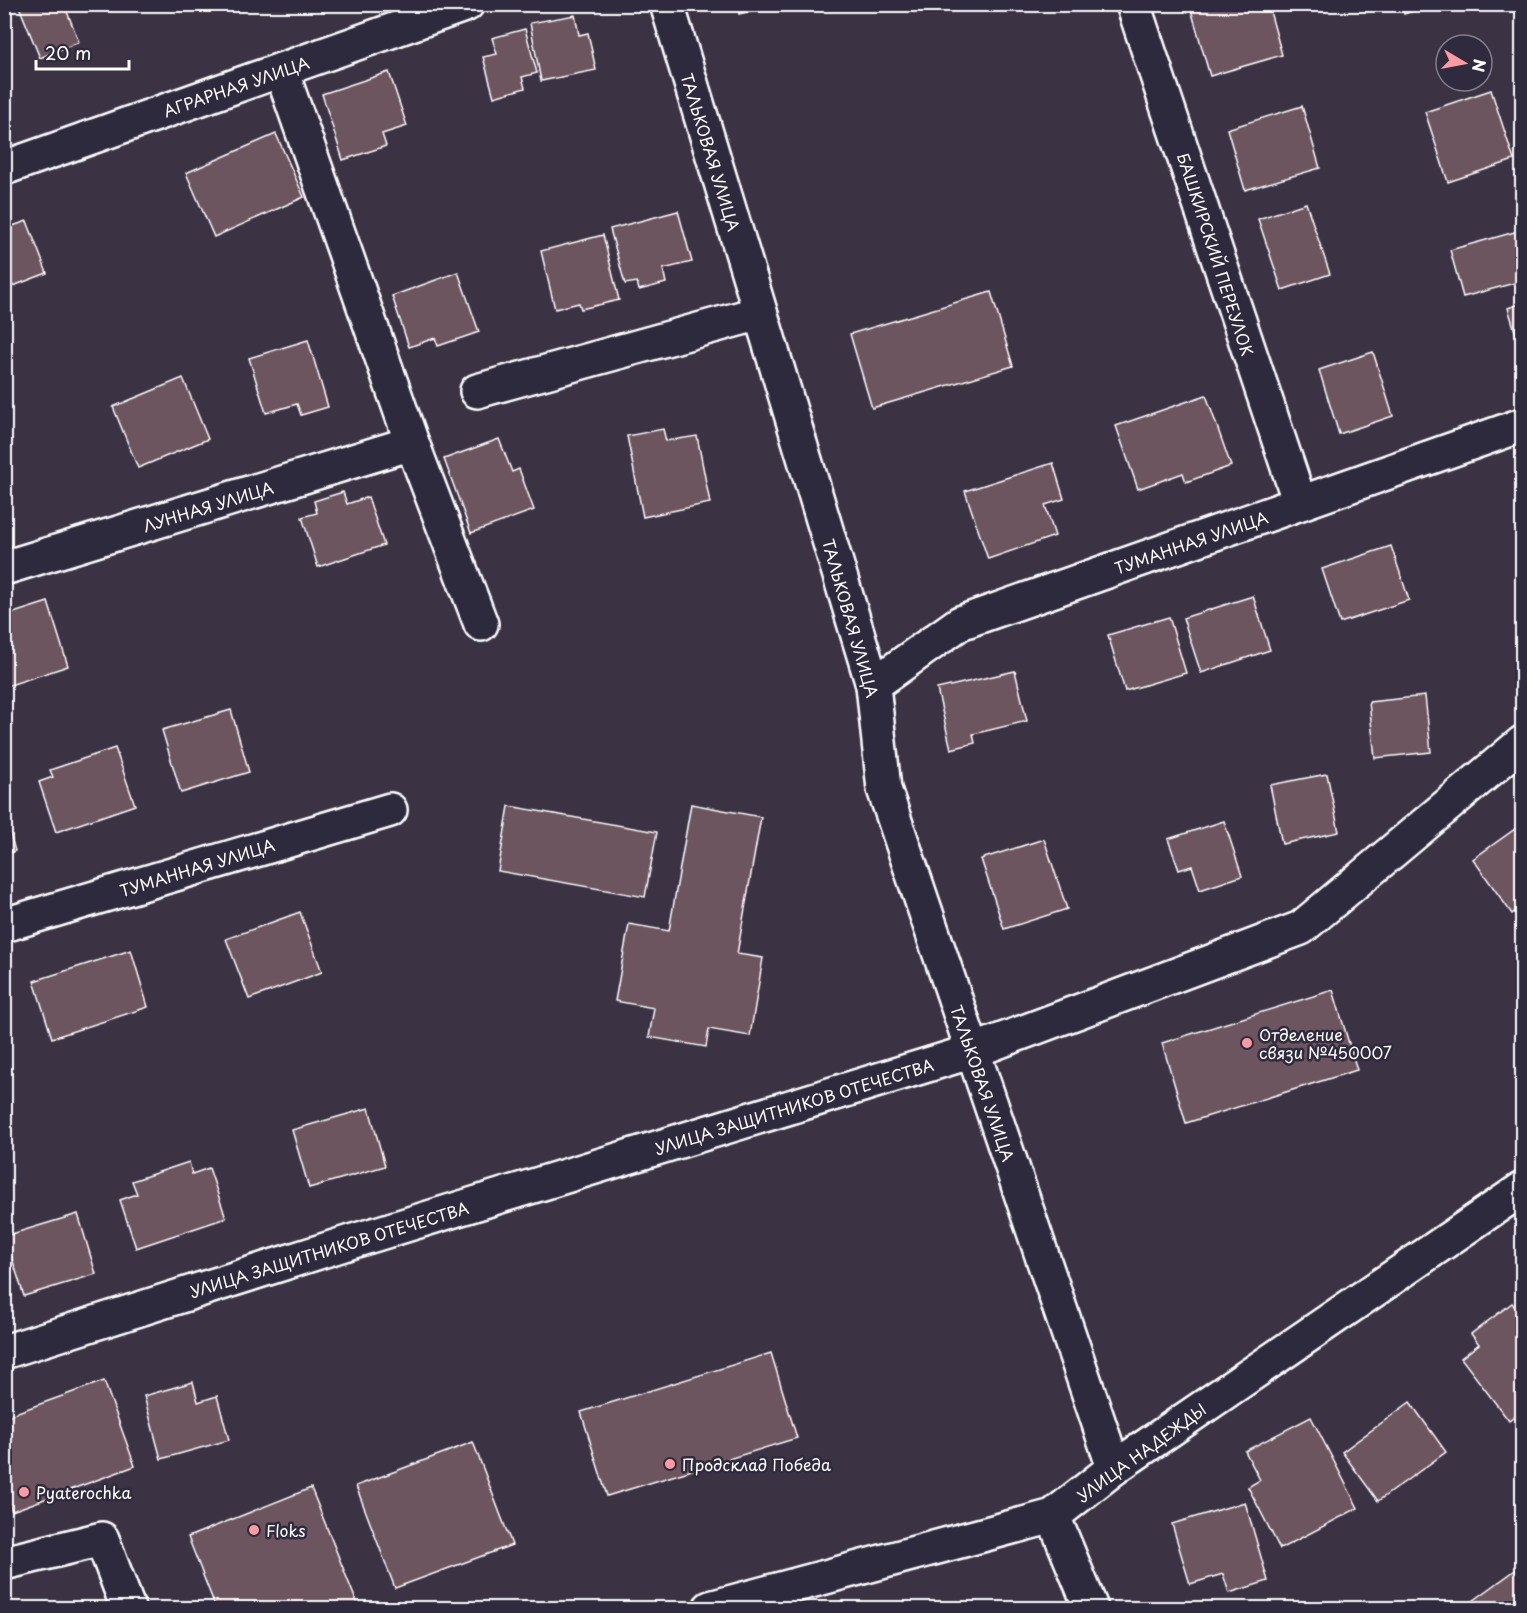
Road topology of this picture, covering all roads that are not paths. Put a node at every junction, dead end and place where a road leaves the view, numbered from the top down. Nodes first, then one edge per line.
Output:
1 (467, 4) edge
2 (667, 4) edge
3 (1133, 4) edge
4 (281, 70) junction
5 (4, 168) edge
6 (760, 313) junction
7 (477, 391) dead end
8 (1522, 425) edge
9 (412, 443) junction
10 (1299, 503) junction
11 (4, 568) edge
12 (481, 624) dead end
13 (873, 685) junction
14 (1522, 742) edge
15 (390, 810) dead end
16 (4, 925) edge
17 (973, 1051) junction
18 (1522, 1189) edge
19 (4, 1352) edge
20 (1114, 1468) junction
21 (1053, 1516) junction
22 (4, 1563) edge
23 (128, 1608) edge
24 (715, 1608) edge
25 (1091, 1608) edge

1 - 4 street, АГРАРНАЯ УЛИЦА
2 - 6 street, ТАЛЬКОВАЯ УЛИЦА
3 - 10 street, БАШКИРСКИЙ ПЕРЕУЛОК
4 - 5 street, АГРАРНАЯ УЛИЦА
4 - 9 street
6 - 7 street
6 - 13 street, ТАЛЬКОВАЯ УЛИЦА
8 - 10 street, ТУМАННАЯ УЛИЦА
9 - 11 street, ЛУННАЯ УЛИЦА
9 - 12 street
10 - 13 street, ТУМАННАЯ УЛИЦА
13 - 17 street, ТАЛЬКОВАЯ УЛИЦА
14 - 17 street, УЛИЦА ЗАЩИТНИКОВ ОТЕЧЕСТВА
15 - 16 street, ТУМАННАЯ УЛИЦА
17 - 19 street, УЛИЦА ЗАЩИТНИКОВ ОТЕЧЕСТВА
17 - 20 street, ТАЛЬКОВАЯ УЛИЦА
18 - 20 street, УЛИЦА НАДЕЖДЫ
20 - 21 street, УЛИЦА НАДЕЖДЫ
21 - 24 street, УЛИЦА НАДЕЖДЫ
21 - 25 street
22 - 23 street

